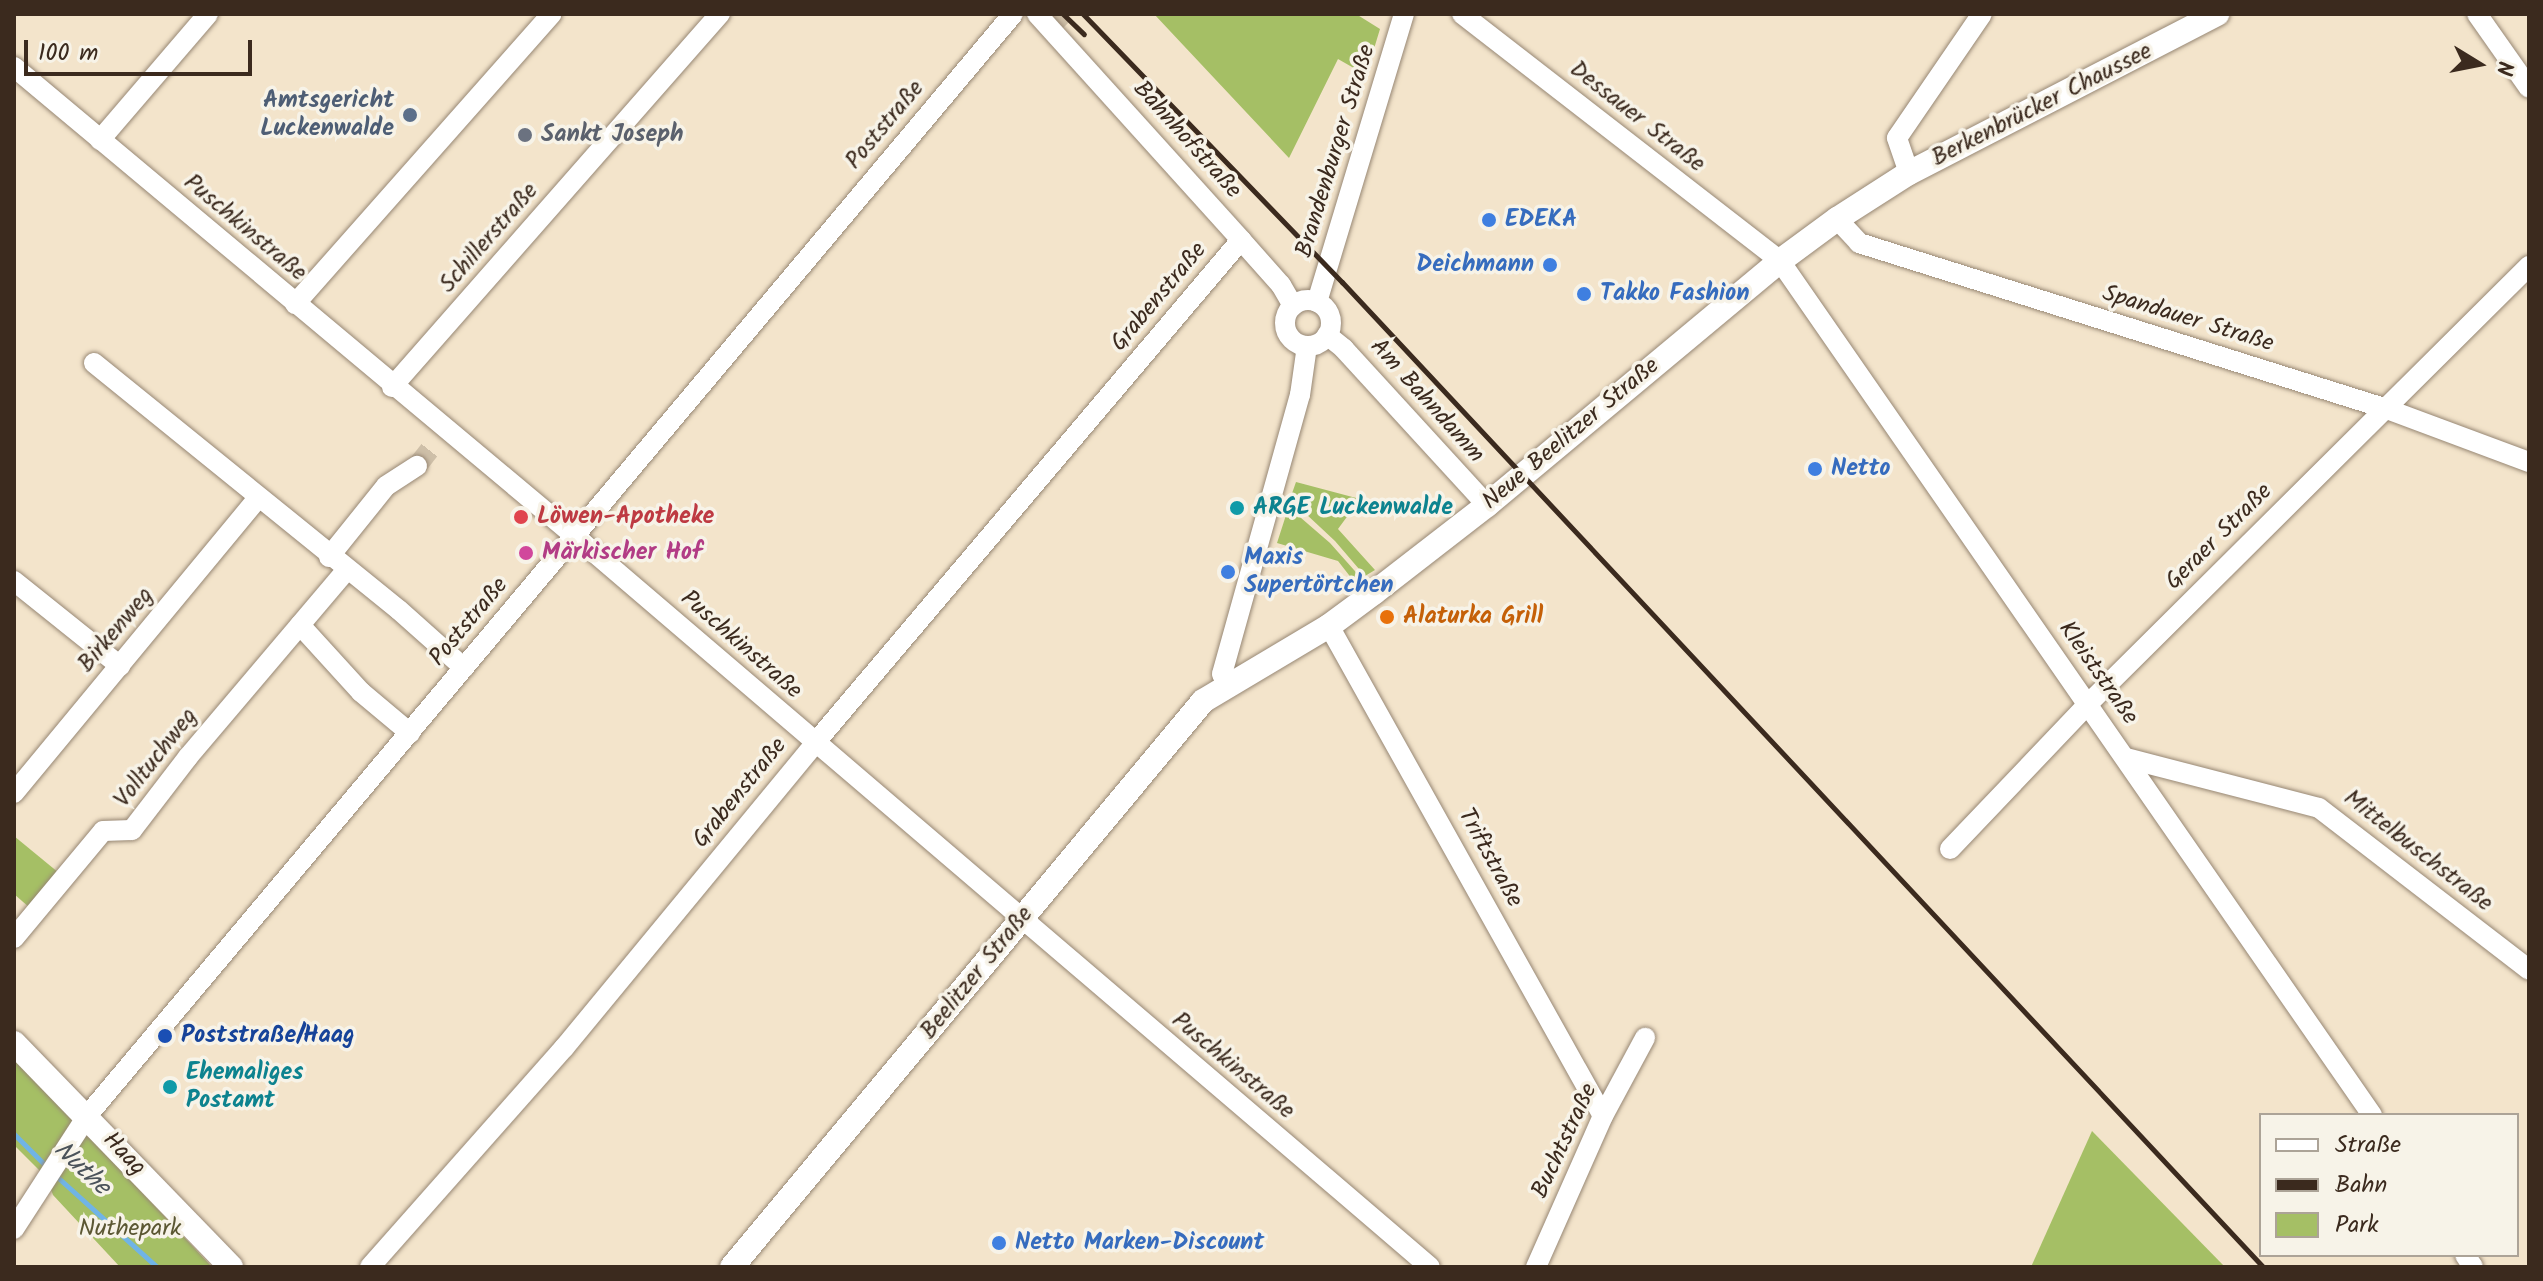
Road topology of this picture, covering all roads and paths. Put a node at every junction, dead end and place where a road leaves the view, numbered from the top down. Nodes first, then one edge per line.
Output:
1 (208, 14) edge
2 (552, 14) edge
3 (720, 14) edge
4 (1013, 14) edge
5 (1037, 14) edge
6 (1404, 14) edge
7 (1462, 14) edge
8 (1982, 14) edge
9 (2217, 14) edge
10 (2477, 14) edge
11 (14, 67) edge
12 (2529, 88) edge
13 (100, 140) junction
14 (1909, 173) junction
15 (1837, 219) junction
16 (1241, 240) junction
17 (1780, 261) junction
18 (2529, 266) edge
19 (1317, 302) junction
20 (295, 304) junction
21 (1293, 306) junction
22 (1327, 335) junction
23 (1307, 346) junction
24 (94, 363) dead end
25 (392, 387) junction
26 (2384, 408) junction
27 (2529, 462) edge
28 (417, 466) tunnel mouth
29 (257, 499) junction
30 (1487, 505) junction
31 (574, 536) junction
32 (329, 557) junction
33 (346, 571) junction
34 (14, 581) edge
35 (300, 625) junction
36 (1329, 626) junction
37 (120, 666) junction
38 (464, 668) junction
39 (1227, 685) junction
40 (2088, 704) junction
41 (410, 733) junction
42 (815, 743) junction
43 (2126, 758) junction
44 (14, 793) edge
45 (1950, 849) dead end
46 (1020, 920) junction
47 (14, 938) edge
48 (2529, 970) edge
49 (1645, 1038) dead end
50 (14, 1043) edge
51 (2371, 1113) edge
52 (87, 1116) junction
53 (1603, 1116) junction
54 (14, 1229) edge
55 (231, 1267) edge
56 (370, 1267) edge
57 (732, 1267) edge
58 (1430, 1267) edge
59 (1536, 1267) edge

1 - 13 street
2 - 20 street
3 - 25 street, Schillerstraße
4 - 31 street, Poststraße
5 - 16 street, Bahnhofstraße
6 - 19 street, Brandenburger Straße
7 - 17 street, Dessauer Straße
8 - 14 street
9 - 14 main road, Berkenbrücker Chaussee
10 - 12 street
11 - 13 street, Puschkinstraße
13 - 20 street, Puschkinstraße
14 - 15 main road, Neue Beelitzer Straße
15 - 17 main road, Neue Beelitzer Straße
15 - 26 street, Spandauer Straße
16 - 21 street, Bahnhofstraße
16 - 42 street, Grabenstraße
17 - 30 main road, Neue Beelitzer Straße
17 - 40 street, Kleiststraße
18 - 26 street, Geraer Straße
19 - 21 street
19 - 22 street
20 - 25 street, Puschkinstraße
21 - 23 street
22 - 23 street
22 - 30 street, Am Bahndamm
23 - 39 street
24 - 29 street
25 - 31 street, Puschkinstraße
26 - 27 street, Spandauer Straße
26 - 40 street, Geraer Straße
28 - 32 street
29 - 32 street
29 - 37 street, Birkenweg
30 - 36 main road, Neue Beelitzer Straße
31 - 38 street, Poststraße
31 - 42 street, Puschkinstraße
32 - 33 street
33 - 35 street, Volltuchweg
33 - 38 street
34 - 37 street
35 - 41 street
35 - 47 street, Volltuchweg
36 - 39 main road, Neue Beelitzer Straße
36 - 53 street, Triftstraße
37 - 44 street, Birkenweg
38 - 41 street, Poststraße
39 - 46 main road, Beelitzer Straße
40 - 43 street, Kleiststraße
40 - 45 street, Geraer Straße
41 - 52 street, Poststraße
42 - 46 street, Puschkinstraße
42 - 56 street, Grabenstraße
43 - 48 street, Mittelbuschstraße
43 - 51 street, Kleiststraße
46 - 57 main road, Beelitzer Straße
46 - 58 street, Puschkinstraße
49 - 53 street, Buchtstraße
50 - 52 main road, Haag
52 - 54 street, Poststraße
52 - 55 main road, Haag
53 - 59 street, Buchtstraße

